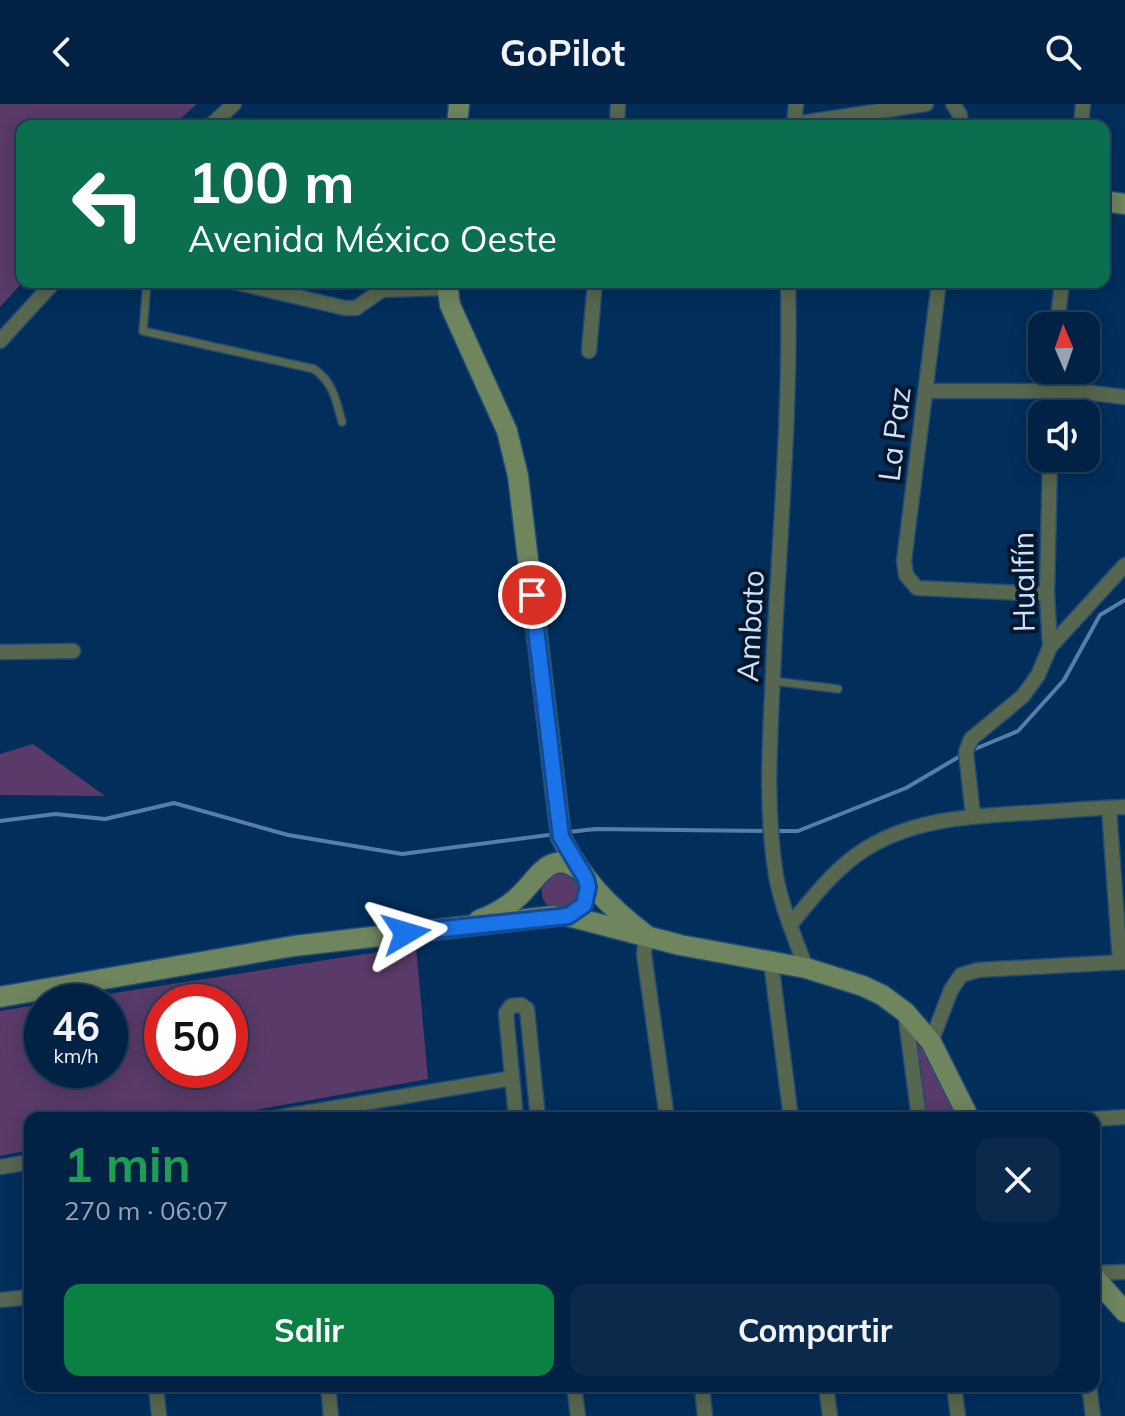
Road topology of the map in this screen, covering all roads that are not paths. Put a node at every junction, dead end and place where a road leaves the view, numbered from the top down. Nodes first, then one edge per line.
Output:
1 (234, 104) edge
2 (926, 104) edge
3 (217, 120) edge
4 (825, 120) edge
5 (49, 288) edge
6 (147, 288) edge
7 (277, 288) edge
8 (408, 288) edge
9 (448, 288) edge
10 (594, 288) edge
11 (788, 288) edge
12 (938, 288) edge
13 (1061, 288) edge
14 (1059, 312) edge
15 (0, 341) edge
16 (589, 351) dead end
17 (1051, 384) edge
18 (926, 391) junction
19 (1051, 392) junction
20 (1125, 397) edge
21 (1051, 400) edge
22 (342, 422) dead end
23 (1050, 472) edge
24 (1125, 565) edge
25 (1047, 594) junction
26 (1050, 647) junction
27 (73, 651) dead end
28 (0, 652) edge
29 (773, 681) junction
30 (838, 689) dead end
31 (1125, 807) edge
32 (1109, 808) junction
33 (973, 816) junction
34 (560, 828) junction
35 (583, 874) junction
36 (537, 875) junction
37 (561, 916) junction
38 (466, 925) junction
39 (790, 925) junction
40 (646, 935) junction
41 (771, 962) junction
42 (1122, 962) edge
43 (806, 968) junction
44 (0, 997) edge
45 (905, 1012) junction
46 (931, 1042) junction
47 (512, 1078) junction
48 (324, 1112) edge
49 (515, 1112) edge
50 (537, 1112) edge
51 (666, 1112) edge
52 (790, 1112) edge
53 (918, 1112) edge
54 (966, 1112) edge
55 (1125, 1117) edge
56 (1100, 1119) edge
57 (24, 1163) edge
58 (0, 1167) edge
59 (1125, 1272) edge
60 (1100, 1274) edge
61 (1100, 1282) edge
62 (24, 1298) edge
63 (0, 1300) edge
64 (1125, 1312) edge
65 (157, 1392) edge
66 (329, 1392) edge
67 (575, 1392) edge
68 (703, 1392) edge
69 (827, 1392) edge
70 (955, 1392) edge
71 (1090, 1392) edge
72 (159, 1416) edge
73 (331, 1416) edge
74 (578, 1416) edge
75 (705, 1416) edge
76 (830, 1416) edge
77 (958, 1416) edge
78 (1093, 1416) edge

1 - 3 street
2 - 4 street
5 - 15 street
6 - 22 lane
7 - 8 street
9 - 34 main road
10 - 16 street
11 - 29 street, Ambato
12 - 18 street, La Paz
13 - 14 street
17 - 19 street
18 - 19 street
18 - 25 street, La Paz
19 - 20 street
19 - 21 street
23 - 25 street, Hualfín
24 - 26 street
25 - 26 street, Hualfín
26 - 33 street, Hualfín
27 - 28 street
29 - 30 lane
29 - 39 street, Ambato
31 - 32 street
32 - 33 street
32 - 42 street
33 - 39 street
34 - 35 main road
34 - 36 main road
35 - 36 main road
35 - 37 main road
35 - 40 main road
36 - 37 main road
36 - 38 main road
37 - 38 main road
37 - 40 main road
38 - 44 main road
39 - 43 street, Ambato
40 - 41 main road
40 - 51 street
41 - 43 main road
41 - 52 street
42 - 46 street
43 - 45 main road
45 - 46 main road
45 - 53 street
46 - 54 main road
47 - 48 street
47 - 49 street
47 - 50 street
55 - 56 street
57 - 58 street
59 - 60 street
61 - 64 main road
62 - 63 street
65 - 72 street
66 - 73 street
67 - 74 street
68 - 75 street
69 - 76 street
70 - 77 street
71 - 78 street

